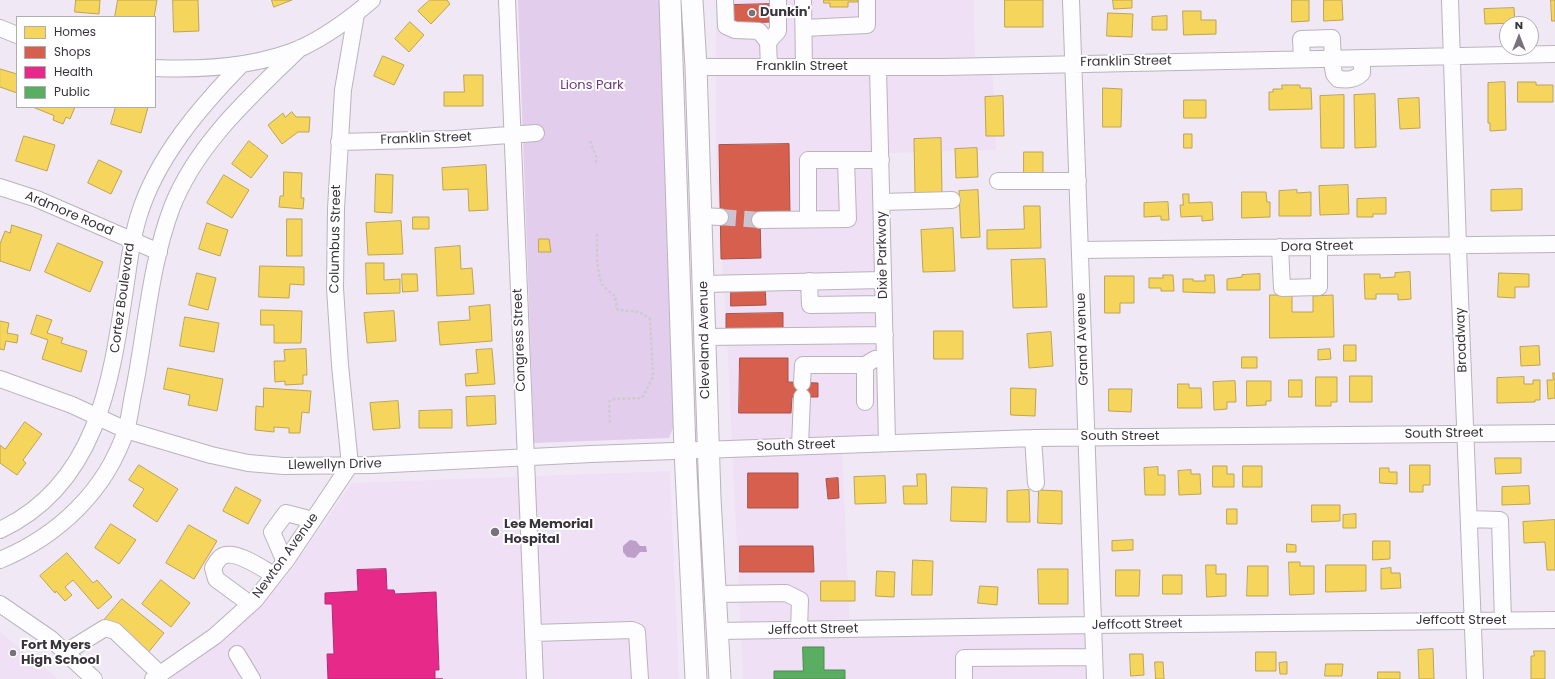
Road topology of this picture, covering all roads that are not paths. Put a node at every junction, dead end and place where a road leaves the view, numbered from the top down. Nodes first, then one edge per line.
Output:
1 (372, 0) edge
2 (507, 0) edge
3 (670, 0) edge
4 (692, 0) edge
5 (725, 0) edge
6 (778, 0) edge
7 (803, 0) edge
8 (867, 0) edge
9 (1071, 0) edge
10 (1450, 0) edge
11 (356, 14) junction
12 (0, 28) edge
13 (804, 28) junction
14 (671, 32) junction
15 (16, 35) edge
16 (768, 42) junction
17 (300, 48) junction
18 (1555, 54) edge
19 (1452, 57) junction
20 (1362, 58) junction
21 (1332, 59) junction
22 (245, 63) junction
23 (1074, 63) junction
24 (696, 67) junction
25 (768, 67) junction
26 (804, 67) junction
27 (878, 67) junction
28 (156, 68) edge
29 (251, 96) junction
30 (536, 133) dead end
31 (512, 135) junction
32 (339, 142) junction
33 (846, 160) junction
34 (881, 160) junction
35 (998, 181) dead end
36 (1078, 181) junction
37 (0, 187) edge
38 (952, 200) dead end
39 (882, 202) junction
40 (808, 219) junction
41 (760, 220) tunnel mouth
42 (132, 240) junction
43 (1555, 244) edge
44 (1280, 247) junction
45 (1319, 247) junction
46 (1458, 247) junction
47 (1080, 250) junction
48 (159, 252) junction
49 (882, 280) junction
50 (809, 282) junction
51 (704, 284) junction
52 (883, 304) junction
53 (884, 335) junction
54 (705, 337) junction
55 (886, 359) junction
56 (865, 365) junction
57 (0, 379) edge
58 (865, 402) dead end
59 (98, 417) junction
60 (126, 430) junction
61 (1555, 433) edge
62 (1466, 434) junction
63 (1087, 437) junction
64 (1033, 438) junction
65 (887, 442) junction
66 (800, 446) junction
67 (708, 449) junction
68 (685, 450) junction
69 (524, 456) junction
70 (350, 465) junction
71 (1036, 483) dead end
72 (1469, 519) junction
73 (313, 520) junction
74 (0, 530) edge
75 (0, 560) edge
76 (285, 562) junction
77 (274, 575) junction
78 (717, 594) junction
79 (0, 604) edge
80 (250, 604) junction
81 (1555, 620) edge
82 (1474, 621) junction
83 (1503, 621) junction
84 (1093, 625) junction
85 (799, 630) junction
86 (718, 631) junction
87 (533, 633) junction
88 (66, 652) junction
89 (237, 654) dead end
90 (1094, 657) junction
91 (156, 677) edge
92 (94, 679) edge
93 (252, 679) edge
94 (534, 679) edge
95 (640, 679) edge
96 (696, 679) edge
97 (720, 679) edge
98 (964, 679) edge
99 (1095, 679) edge
100 (1475, 679) edge

1 - 11 street, Cortez Boulevard
2 - 31 street, Congress Street
3 - 14 main road, Cleveland Avenue
4 - 24 main road, Cleveland Avenue
5 - 16 street
6 - 16 street
7 - 13 street
8 - 13 street
9 - 23 street, Grand Avenue
10 - 19 street, Broadway
11 - 17 street, Cortez Boulevard
11 - 32 street, Columbus Street
12 - 15 street
13 - 26 street
14 - 24 main road
14 - 68 main road, Cleveland Avenue
16 - 25 street
17 - 22 street, Cortez Boulevard
17 - 29 street, Cortez Boulevard
18 - 19 street, Franklin Street
19 - 20 street, Franklin Street
19 - 46 street, Broadway
20 - 21 street, Franklin Street
20 - 21 street
21 - 23 street, Franklin Street
22 - 28 street
22 - 29 street, Cortez Boulevard
22 - 42 street, Cortez Boulevard
23 - 27 street, Franklin Street
23 - 36 street, Grand Avenue
24 - 25 street, Franklin Street
24 - 51 main road, Cleveland Avenue
25 - 26 street, Franklin Street
26 - 27 street, Franklin Street
27 - 34 street, Dixie Parkway
29 - 48 street, Cortez Boulevard
30 - 31 street, Franklin Street
31 - 32 street, Franklin Street
31 - 69 street, Congress Street
32 - 70 street, Columbus Street
33 - 34 street
33 - 40 street
33 - 40 street
34 - 39 street, Dixie Parkway
35 - 36 street
36 - 47 street, Grand Avenue
37 - 42 street, Ardmore Road
38 - 39 street
39 - 49 street, Dixie Parkway
40 - 41 street
42 - 48 street, Ardmore Road
42 - 59 street, Cortez Boulevard
43 - 46 street, Dora Street
44 - 45 street, Dora Street
44 - 45 street
44 - 47 street, Dora Street
45 - 46 street, Dora Street
46 - 62 street, Broadway
47 - 63 street, Grand Avenue
48 - 60 street, Cortez Boulevard
49 - 50 street
49 - 52 street, Dixie Parkway
50 - 51 street
50 - 52 street
51 - 54 main road, Cleveland Avenue
52 - 53 street, Dixie Parkway
53 - 54 street
53 - 55 street, Dixie Parkway
54 - 67 main road, Cleveland Avenue
55 - 56 street
55 - 65 street, Dixie Parkway
56 - 58 street
56 - 66 street
57 - 59 street, Llewellyn Drive
59 - 60 street, Llewellyn Drive
59 - 74 street, Cortez Boulevard
60 - 70 street, Llewellyn Drive
60 - 75 street, Cortez Boulevard
61 - 62 street, South Street
62 - 63 street, South Street
62 - 72 street, Broadway
63 - 64 street, South Street
63 - 84 street, Grand Avenue
64 - 65 street, South Street
64 - 71 street
65 - 66 street, South Street
66 - 67 street, South Street
67 - 68 street, South Street
67 - 78 main road, Cleveland Avenue
68 - 69 street, Llewellyn Drive
68 - 96 main road, Cleveland Avenue
69 - 70 street, Llewellyn Drive
69 - 87 street, Congress Street
70 - 73 street, Newton Avenue
72 - 82 street, Broadway
72 - 83 street
73 - 76 street, Newton Avenue
73 - 76 street
76 - 77 street, Newton Avenue
77 - 80 street, Newton Avenue
77 - 80 street
78 - 85 street
78 - 86 main road, Cleveland Avenue
79 - 88 street
80 - 91 street, Newton Avenue
81 - 83 street, Jeffcott Street
82 - 83 street, Jeffcott Street
82 - 84 street, Jeffcott Street
82 - 100 street, Broadway
84 - 85 street, Jeffcott Street
84 - 90 street, Grand Avenue
85 - 86 street, Jeffcott Street
86 - 97 main road, Cleveland Avenue
87 - 94 street, Congress Street
87 - 95 street
88 - 91 street
88 - 92 street
89 - 93 street
90 - 98 street
90 - 99 street, Grand Avenue

